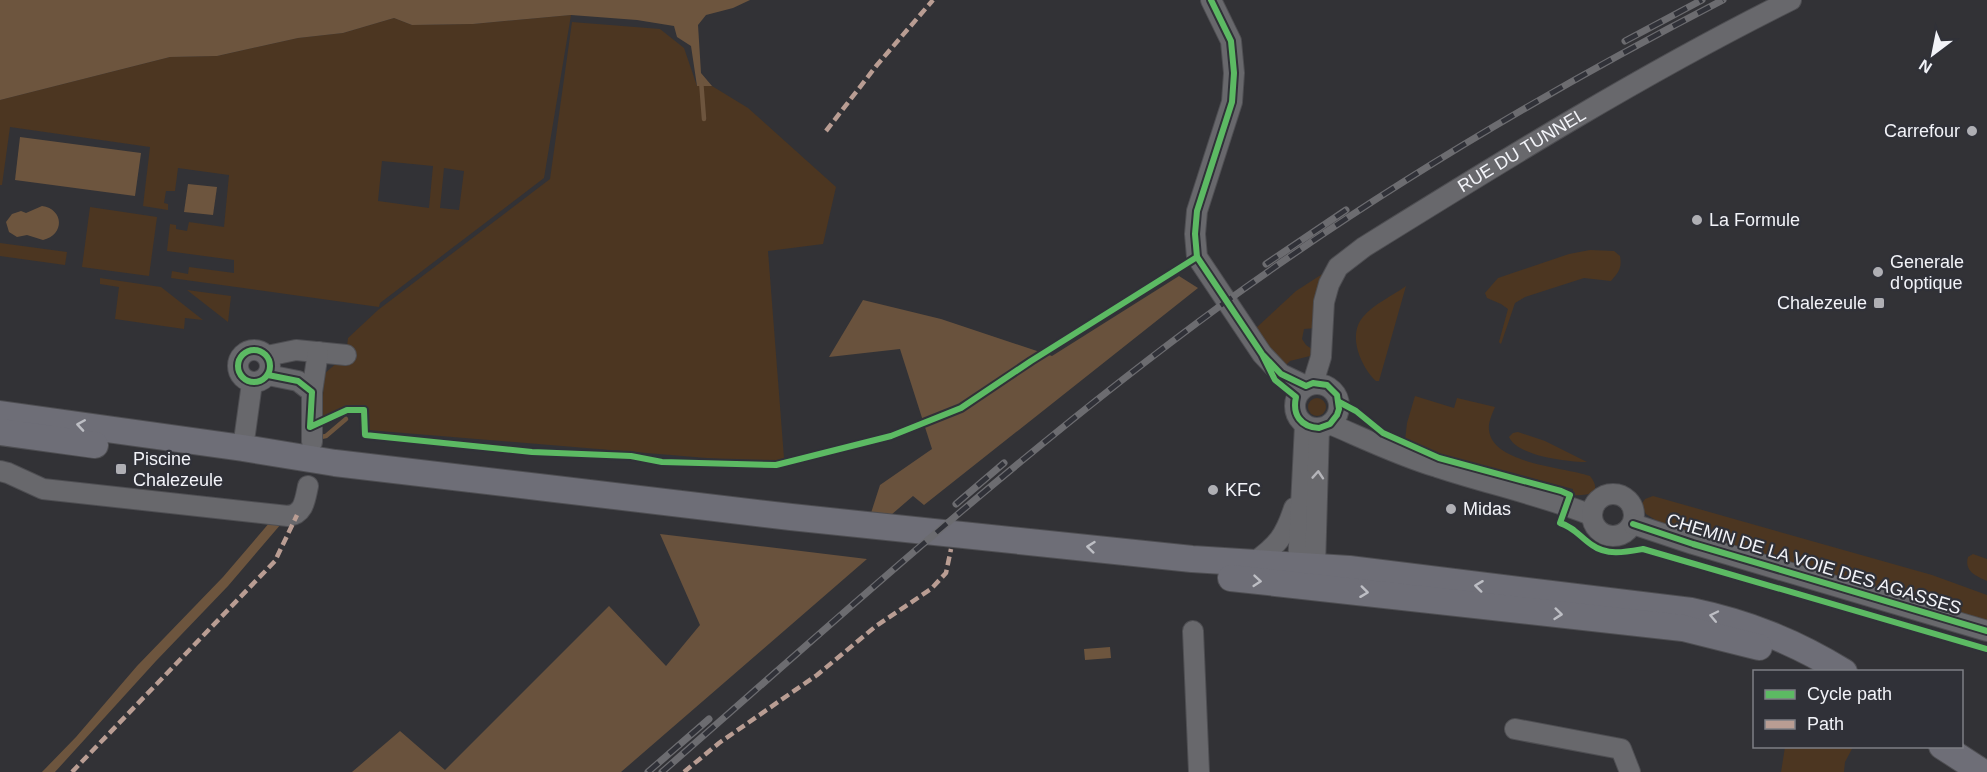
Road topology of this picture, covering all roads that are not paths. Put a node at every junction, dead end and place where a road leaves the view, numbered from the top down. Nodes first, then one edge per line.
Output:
1 (1211, 0) edge
2 (1791, 0) edge
3 (318, 352) junction
4 (346, 355) dead end
5 (1321, 357) junction
6 (262, 371) junction
7 (1305, 389) junction
8 (312, 392) junction
9 (0, 414) edge
10 (1325, 415) junction
11 (0, 432) edge
12 (312, 442) dead end
13 (243, 448) junction
14 (145, 451) junction
15 (0, 471) edge
16 (308, 486) dead end
17 (1302, 489) junction
18 (1592, 515) junction
19 (1633, 524) junction
20 (1315, 541) junction
21 (1254, 563) junction
22 (1349, 569) junction
23 (1306, 572) junction
24 (1193, 631) dead end
25 (1987, 631) edge
26 (1810, 670) edge
27 (1841, 670) edge
28 (1515, 729) dead end
29 (1963, 742) edge
30 (1944, 748) edge
31 (1987, 756) edge
32 (1199, 772) edge
33 (1630, 772) edge
34 (1982, 772) edge

1 - 7 street
2 - 5 street, RUE DU TUNNEL
3 - 4 street
3 - 6 street
3 - 8 street
5 - 7 street, RUE DU TUNNEL
5 - 10 street, RUE DU TUNNEL
6 - 8 street
6 - 13 street
7 - 10 street
7 - 10 street
8 - 12 street
13 -> 9 main road
10 - 17 street
10 - 18 street
20 -> 10 street
11 - 14 main road
13 - 14 main road
21 -> 13 main road
14 -> 23 main road
15 - 16 street
17 - 21 street
17 - 23 street
18 - 19 street
18 - 19 street
19 - 25 street, CHEMIN DE LA VOIE DES AGASSES
20 - 22 street
20 - 23 street
21 - 23 main road
22 - 23 main road
27 -> 22 main road
23 -> 26 main road
24 - 32 street
28 - 33 street
29 - 31 main road
30 - 34 main road

